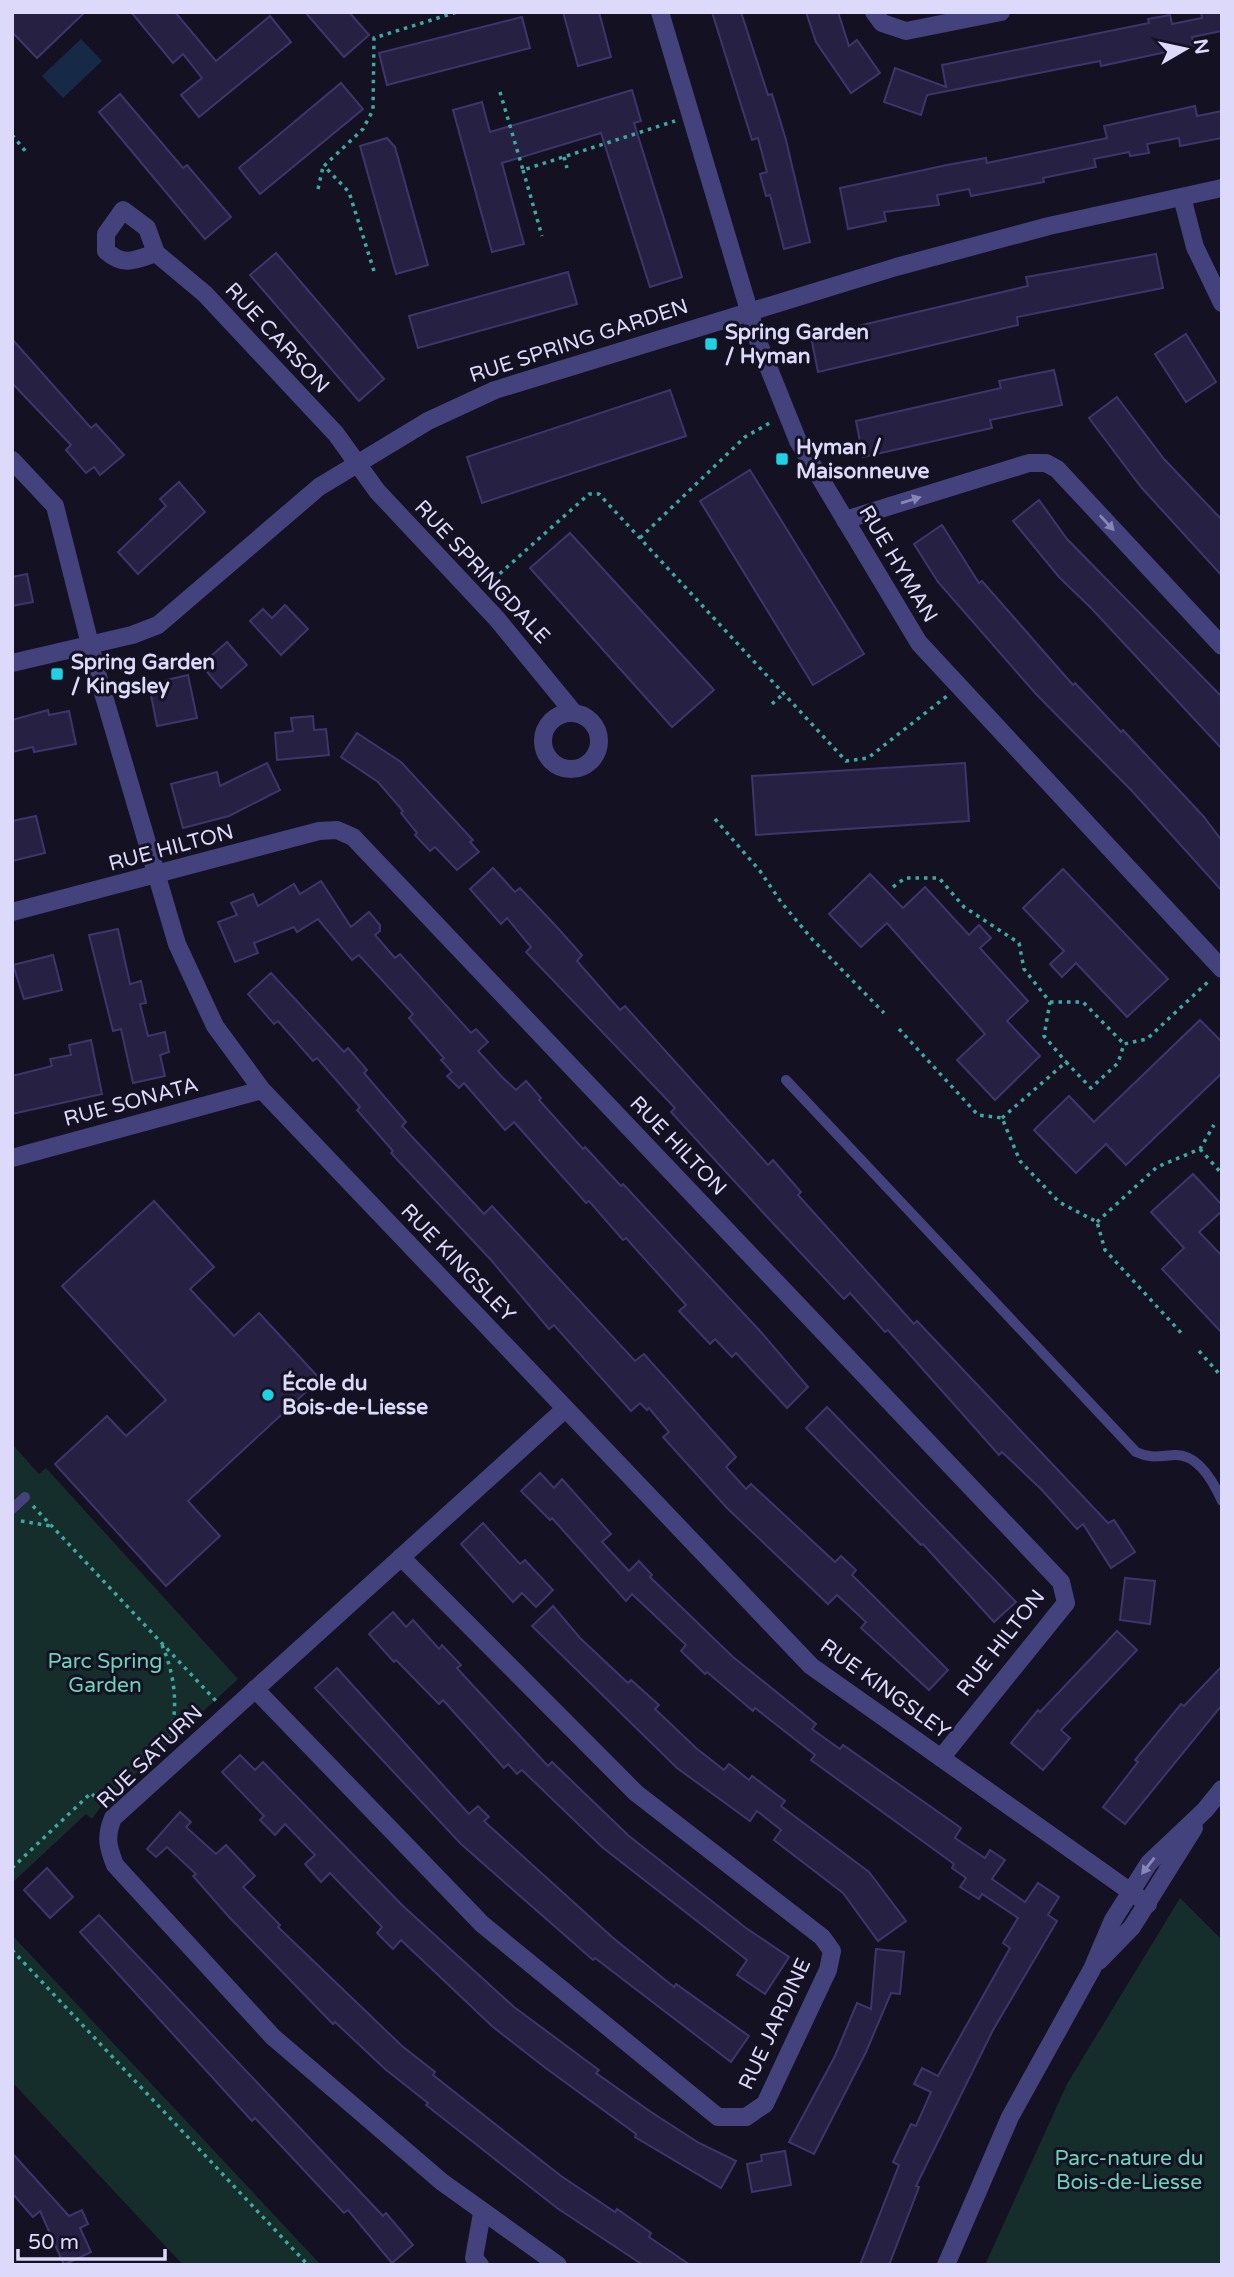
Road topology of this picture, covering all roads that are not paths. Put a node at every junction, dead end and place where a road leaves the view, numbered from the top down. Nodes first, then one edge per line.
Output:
1 (660, 12) edge
2 (874, 12) edge
3 (1001, 12) edge
4 (1222, 188) edge
5 (1182, 197) junction
6 (156, 253) dead end
7 (1222, 303) edge
8 (749, 311) junction
9 (12, 460) edge
10 (357, 462) junction
11 (845, 520) junction
12 (90, 645) junction
13 (1222, 646) edge
14 (12, 663) edge
15 (574, 713) dead end
16 (157, 876) junction
17 (12, 912) edge
18 (1217, 973) edge
19 (786, 1080) dead end
20 (262, 1090) junction
21 (12, 1158) edge
22 (565, 1409) junction
23 (24, 1497) road end
24 (1222, 1501) edge
25 (12, 1509) edge
26 (401, 1557) junction
27 (256, 1689) junction
28 (941, 1758) junction
29 (1222, 1789) edge
30 (1205, 1810) junction
31 (1131, 1892) junction
32 (1147, 1904) junction
33 (1092, 1969) junction
34 (482, 2213) junction
35 (480, 2265) edge
36 (558, 2265) edge
37 (946, 2265) edge

1 - 8 street, RUE HYMAN
2 - 3 street
4 - 5 street, RUE SPRING GARDEN
5 - 7 street
5 - 8 street, RUE SPRING GARDEN
6 - 10 street, RUE CARSON
8 - 10 street, RUE SPRING GARDEN
8 - 11 street, RUE HYMAN
9 - 12 street, RUE KINGSLEY
10 - 12 street, RUE SPRING GARDEN
10 - 15 street, RUE SPRINGDALE
11 -> 13 street
11 - 18 street, RUE HYMAN
12 - 14 street, RUE SPRING GARDEN
12 - 16 street, RUE KINGSLEY
16 - 17 street, RUE HILTON
16 - 20 street, RUE KINGSLEY
16 - 28 street, RUE HILTON
19 - 24 lane
20 - 21 street, RUE SONATA
20 - 22 street, RUE KINGSLEY
22 - 26 street, RUE SATURN
22 - 28 street, RUE KINGSLEY
23 - 25 lane
26 - 27 street, RUE SATURN
26 - 27 street, RUE JARDINE
27 - 34 street, RUE SATURN
28 - 31 street, RUE KINGSLEY
29 - 30 street
30 -> 31 street
30 - 32 street
31 - 32 street, RUE KINGSLEY
31 - 33 street
32 - 33 street
33 - 37 street
34 - 35 street
34 - 36 street, RUE SATURN

